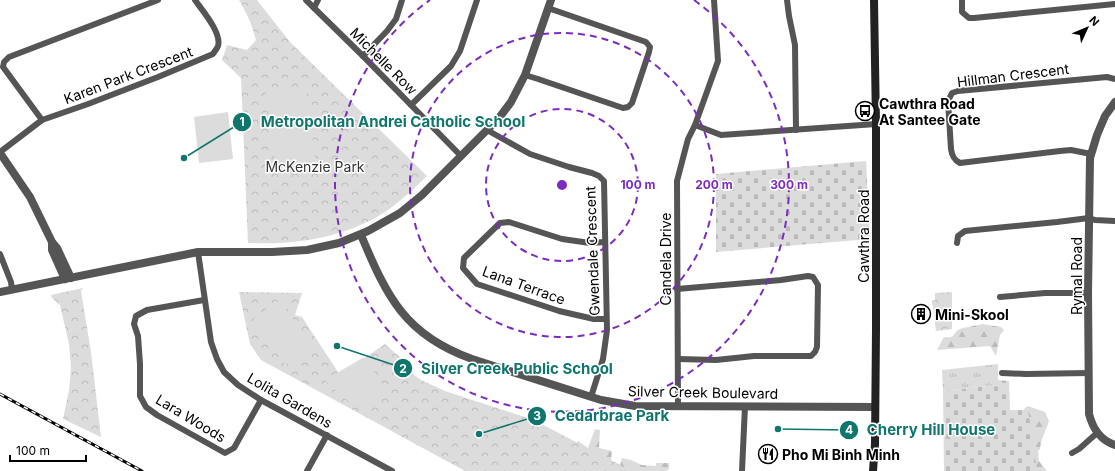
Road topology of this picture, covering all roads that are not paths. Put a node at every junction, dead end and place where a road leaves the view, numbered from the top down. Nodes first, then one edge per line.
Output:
1 (158, 0) edge
2 (195, 0) edge
3 (306, 0) edge
4 (318, 0) edge
5 (402, 0) edge
6 (477, 0) edge
7 (714, 0) edge
8 (787, 0) edge
9 (874, 0) edge
10 (962, 0) edge
11 (549, 4) edge
12 (1115, 4) edge
13 (314, 8) junction
14 (363, 56) junction
15 (525, 75) junction
16 (1115, 79) edge
17 (1115, 102) edge
18 (411, 105) junction
19 (42, 120) junction
20 (876, 124) junction
21 (695, 125) junction
22 (487, 130) junction
23 (796, 130) junction
24 (0, 153) edge
25 (1091, 154) junction
26 (461, 156) junction
27 (1089, 218) junction
28 (1115, 221) edge
29 (361, 235) junction
30 (605, 242) junction
31 (957, 244) dead end
32 (198, 252) junction
33 (0, 254) edge
34 (68, 278) junction
35 (677, 289) junction
36 (12, 290) junction
37 (0, 292) edge
38 (1088, 292) junction
39 (1000, 297) dead end
40 (204, 300) junction
41 (606, 319) junction
42 (678, 359) junction
43 (1002, 373) dead end
44 (1089, 373) junction
45 (591, 397) junction
46 (261, 400) junction
47 (678, 406) junction
48 (745, 406) junction
49 (875, 407) junction
50 (1097, 433) junction
51 (327, 435) junction
52 (1115, 445) edge
53 (1072, 453) dead end
54 (307, 471) edge
55 (392, 471) edge
56 (742, 471) edge
57 (873, 471) edge

1 - 19 street
2 - 19 street, Karen Park Crescent
3 - 13 street, Michelle Row
4 - 13 street
5 - 14 street
6 - 18 street
7 - 21 street, Candela Drive
8 - 23 street
9 - 20 main road, Cawthra Road
10 - 12 street
11 - 15 street
11 - 15 street
13 - 14 street, Michelle Row
14 - 18 street, Michelle Row
15 - 22 street
16 - 25 street, Hillman Crescent
17 - 25 street, Rymal Road
18 - 26 street, Michelle Row
19 - 24 street, Karen Park Crescent
20 - 23 street
20 - 49 main road, Cawthra Road
21 - 23 street
21 - 35 street, Candela Drive
22 - 26 street
22 - 30 street, Gwendale Crescent
24 - 34 street
25 - 27 street, Rymal Road
26 - 29 street
27 - 28 street
27 - 31 street
27 - 38 street, Rymal Road
29 - 32 street
29 - 45 street, Silver Creek Boulevard
30 - 41 street, Gwendale Crescent
30 - 41 street, Lana Terrace
32 - 34 street
32 - 40 street, Lolita Gardens
33 - 36 street
34 - 36 street
35 - 42 street, Candela Drive
35 - 42 street
36 - 37 street
38 - 39 street
38 - 44 street, Rymal Road
40 - 46 street, Lolita Gardens
40 - 46 street, Lara Woods
41 - 45 street, Gwendale Crescent
42 - 47 street, Candela Drive
43 - 44 street
44 - 50 street, Rymal Road
45 - 47 street, Silver Creek Boulevard
46 - 51 street, Lolita Gardens
47 - 48 street, Silver Creek Boulevard
48 - 49 street, Silver Creek Boulevard
48 - 56 street
49 - 57 main road, Cawthra Road
50 - 52 street
50 - 53 street
51 - 54 street
51 - 55 street, Lolita Gardens

